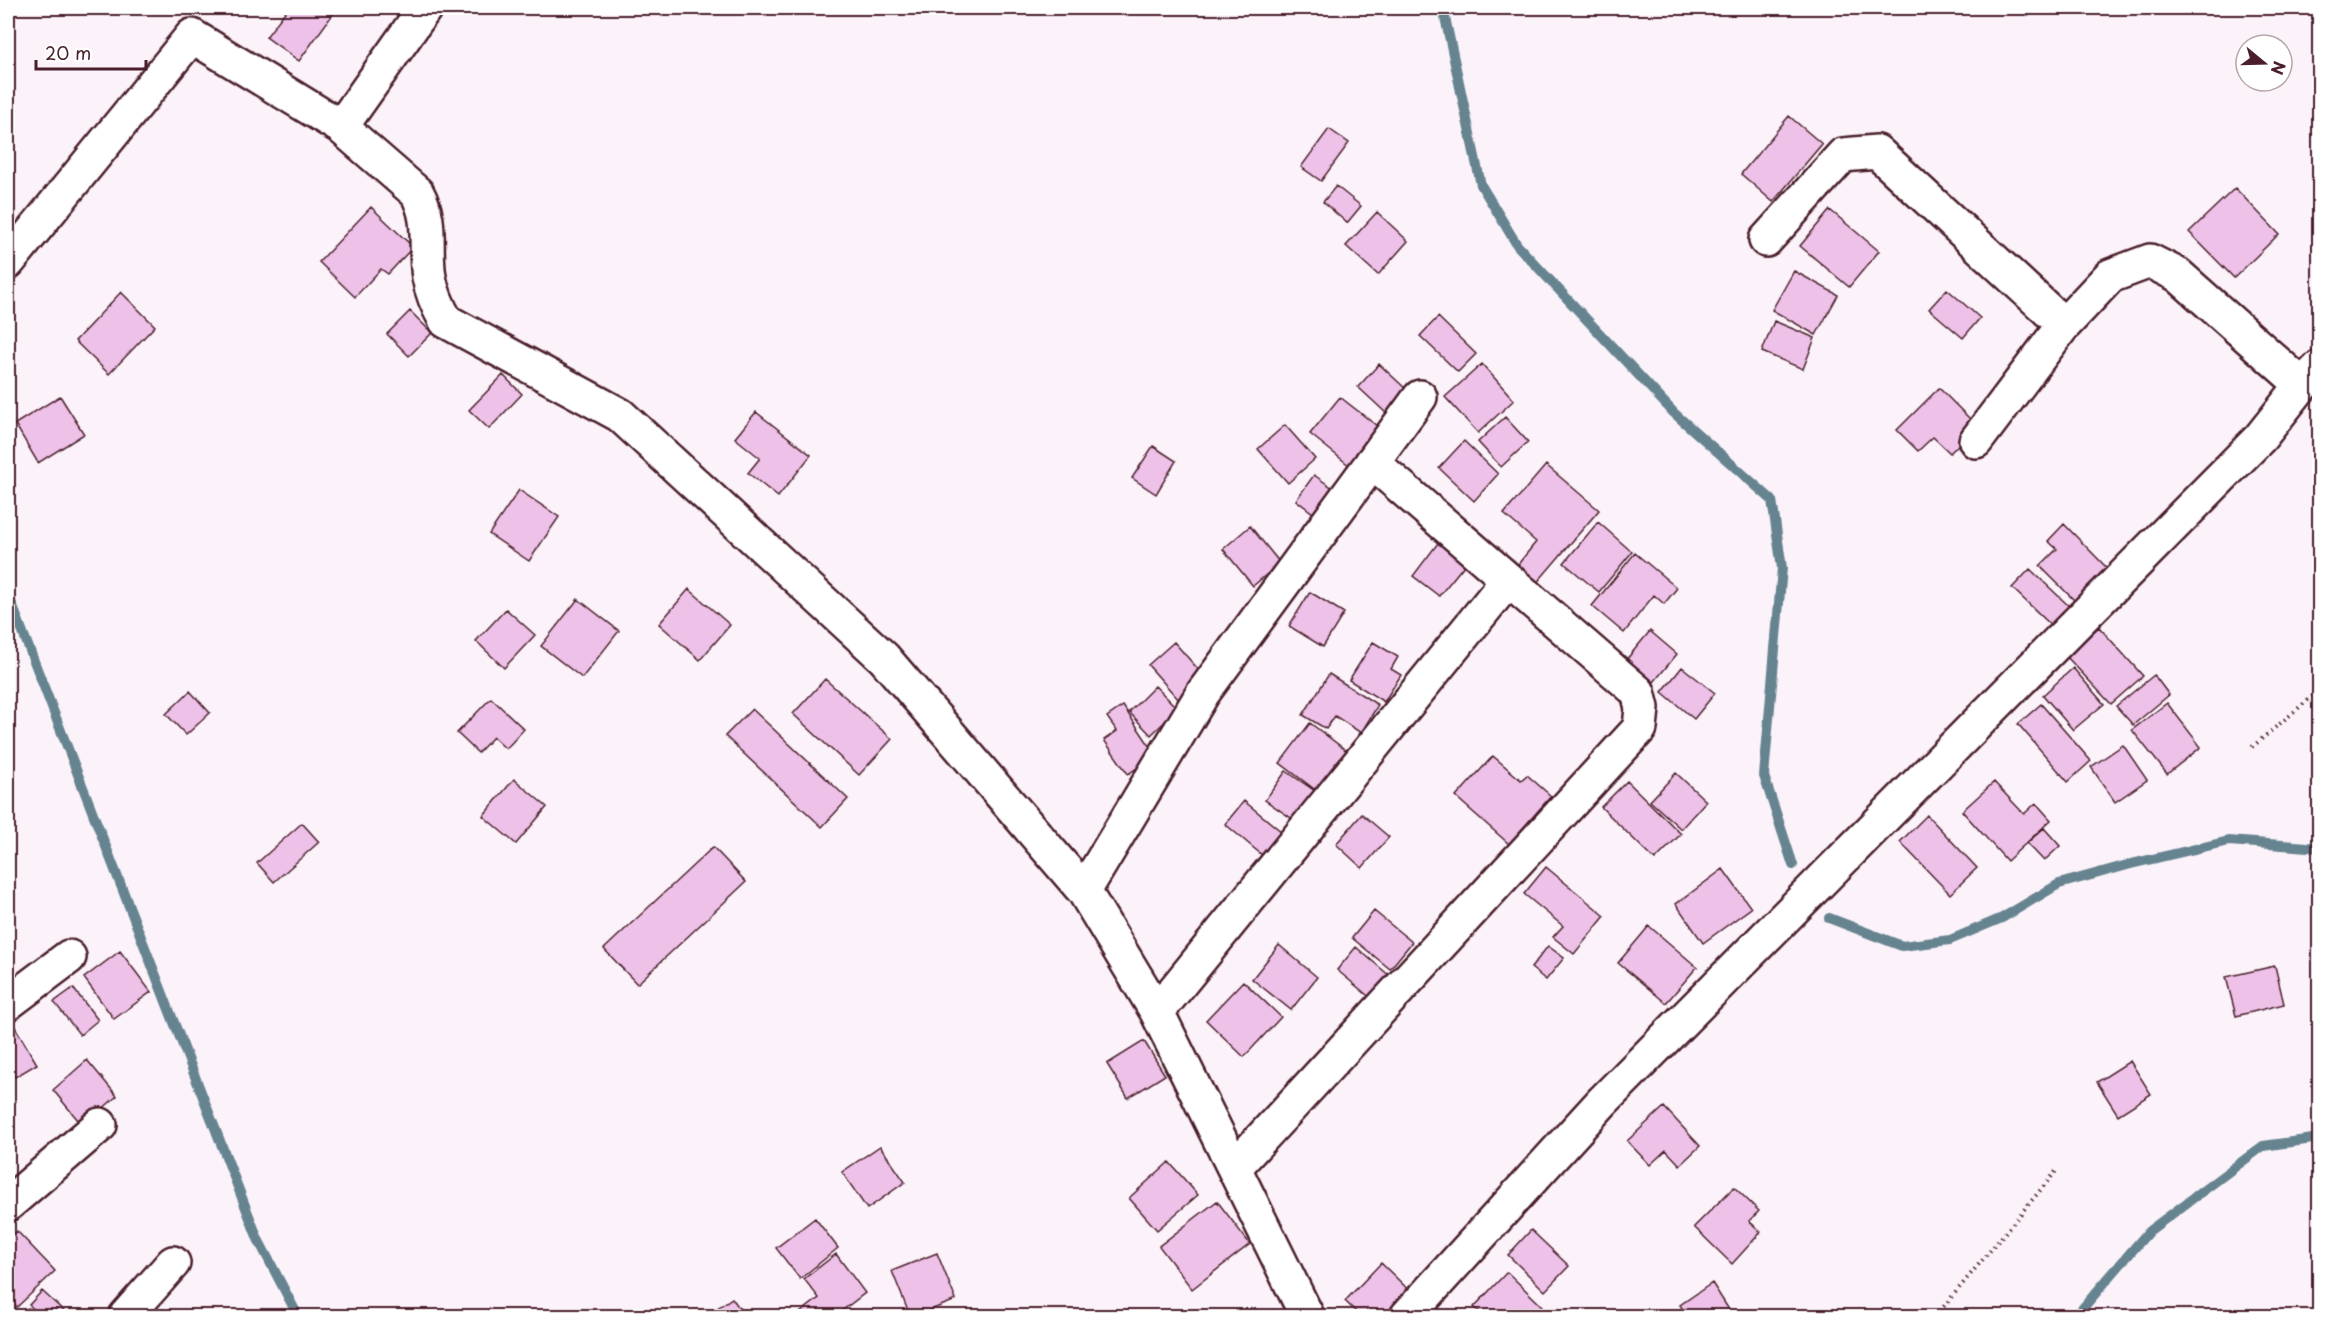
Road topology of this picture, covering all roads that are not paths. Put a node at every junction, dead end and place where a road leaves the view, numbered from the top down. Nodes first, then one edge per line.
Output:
1 (425, 8) edge
2 (341, 127) junction
3 (1766, 240) dead end
4 (8, 262) edge
5 (2066, 323) junction
6 (2311, 376) edge
7 (1420, 397) dead end
8 (1976, 441) dead end
9 (1372, 462) junction
10 (1508, 580) junction
11 (1084, 891) junction
12 (69, 957) dead end
13 (8, 1003) edge
14 (1157, 1012) junction
15 (100, 1125) dead end
16 (1234, 1168) junction
17 (8, 1204) edge
18 (173, 1263) dead end
19 (126, 1317) edge
20 (1307, 1317) edge
21 (1407, 1317) edge

1 - 2 street
2 - 4 street
2 - 11 street
3 - 5 street
5 - 6 street
5 - 8 street
6 - 21 street
7 - 9 street
9 - 10 street
9 - 11 street
10 - 14 street
10 - 16 street
11 - 14 street
12 - 13 street
14 - 16 street
15 - 17 street
16 - 20 street
18 - 19 street

